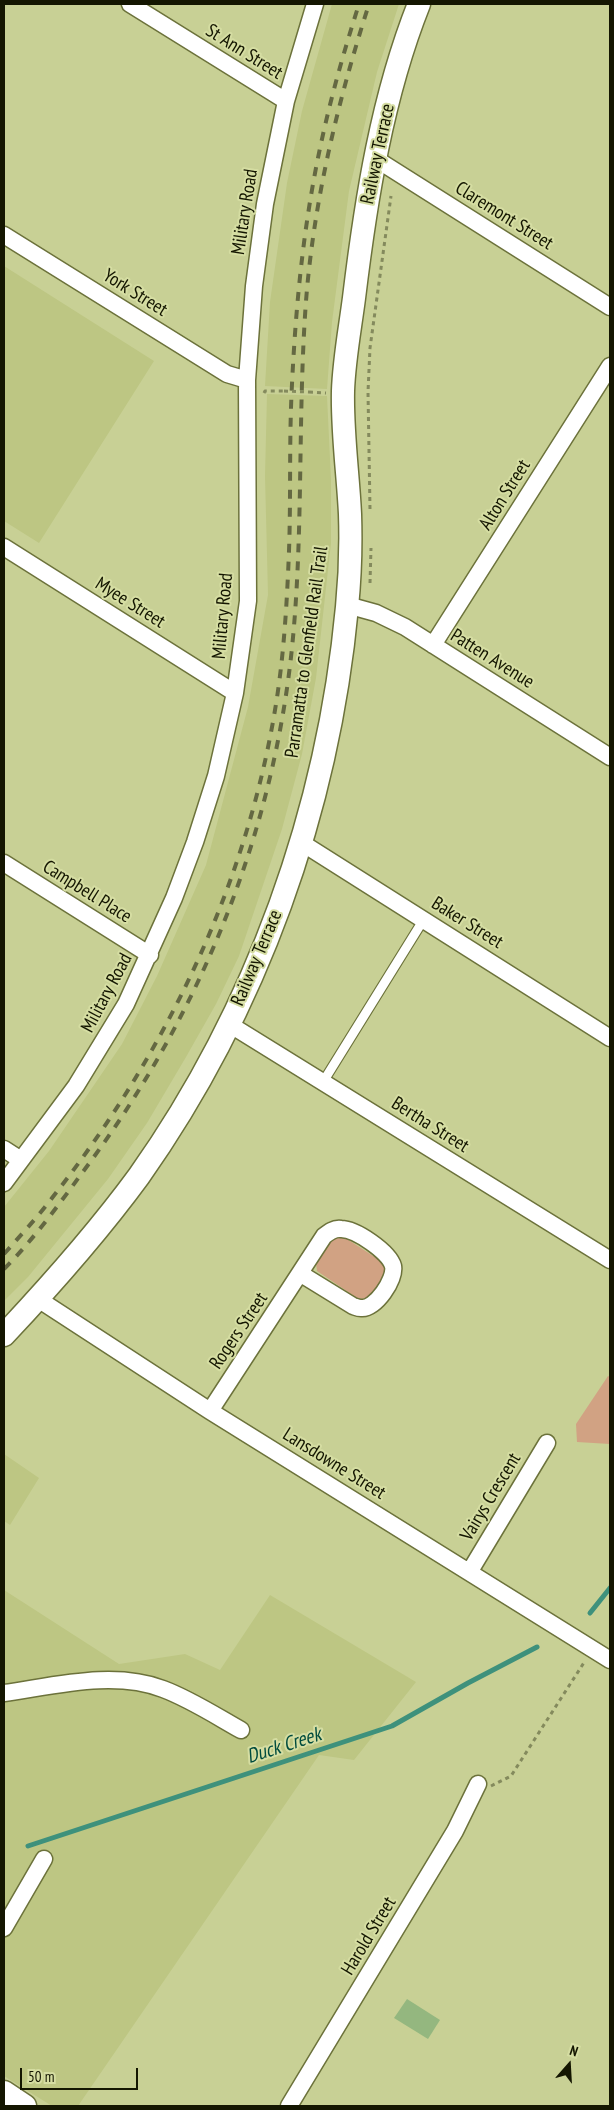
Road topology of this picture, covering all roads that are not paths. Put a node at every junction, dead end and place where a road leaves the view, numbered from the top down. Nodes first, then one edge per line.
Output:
1 (130, 4) edge
2 (316, 4) edge
3 (419, 4) edge
4 (286, 101) junction
5 (376, 159) junction
6 (4, 235) edge
7 (610, 307) edge
8 (610, 366) edge
9 (247, 380) junction
10 (4, 547) edge
11 (347, 605) junction
12 (433, 645) junction
13 (235, 693) junction
14 (610, 757) edge
15 (302, 843) junction
16 (4, 863) edge
17 (424, 919) junction
18 (150, 955) junction
19 (229, 1024) junction
20 (610, 1038) edge
21 (323, 1082) junction
22 (4, 1149) edge
23 (21, 1160) junction
24 (4, 1183) edge
25 (610, 1260) edge
26 (301, 1274) junction
27 (38, 1299) junction
28 (4, 1335) edge
29 (210, 1410) junction
30 (547, 1443) dead end
31 (470, 1571) junction
32 (610, 1660) edge
33 (4, 1693) edge
34 (241, 1730) dead end
35 (476, 1789) road end
36 (44, 1859) dead end
37 (4, 1928) edge
38 (4, 2092) edge
39 (25, 2106) edge
40 (290, 2106) edge

1 - 4 street, St Ann Street
2 - 4 street, Military Road
3 - 5 main road, Railway Terrace
4 - 9 street, Military Road
5 - 7 street, Claremont Street
5 - 11 main road, Railway Terrace
6 - 9 street, York Street
8 - 12 street, Alton Street
9 - 13 street, Military Road
10 - 13 street, Myee Street
11 - 12 street, Patten Avenue
11 - 15 main road, Railway Terrace
12 - 14 street, Patten Avenue
13 - 18 street, Military Road
15 - 17 street, Baker Street
15 - 19 main road, Railway Terrace
16 - 18 street, Campbell Place
17 - 20 street, Baker Street
17 - 21 lane
18 - 23 street, Military Road
19 - 21 street, Bertha Street
19 - 27 main road, Railway Terrace
21 - 25 street, Bertha Street
22 - 23 street
23 - 24 street, Military Road
26 - 26 street, Rogers Street
26 - 29 street, Rogers Street
27 - 28 main road, Railway Terrace
27 - 29 street, Lansdowne Street
29 - 31 street, Lansdowne Street
30 - 31 street, Vairys Crescent
31 - 32 street, Lansdowne Street
33 - 34 street
35 - 40 street, Harold Street
36 - 37 street
38 - 39 main road

